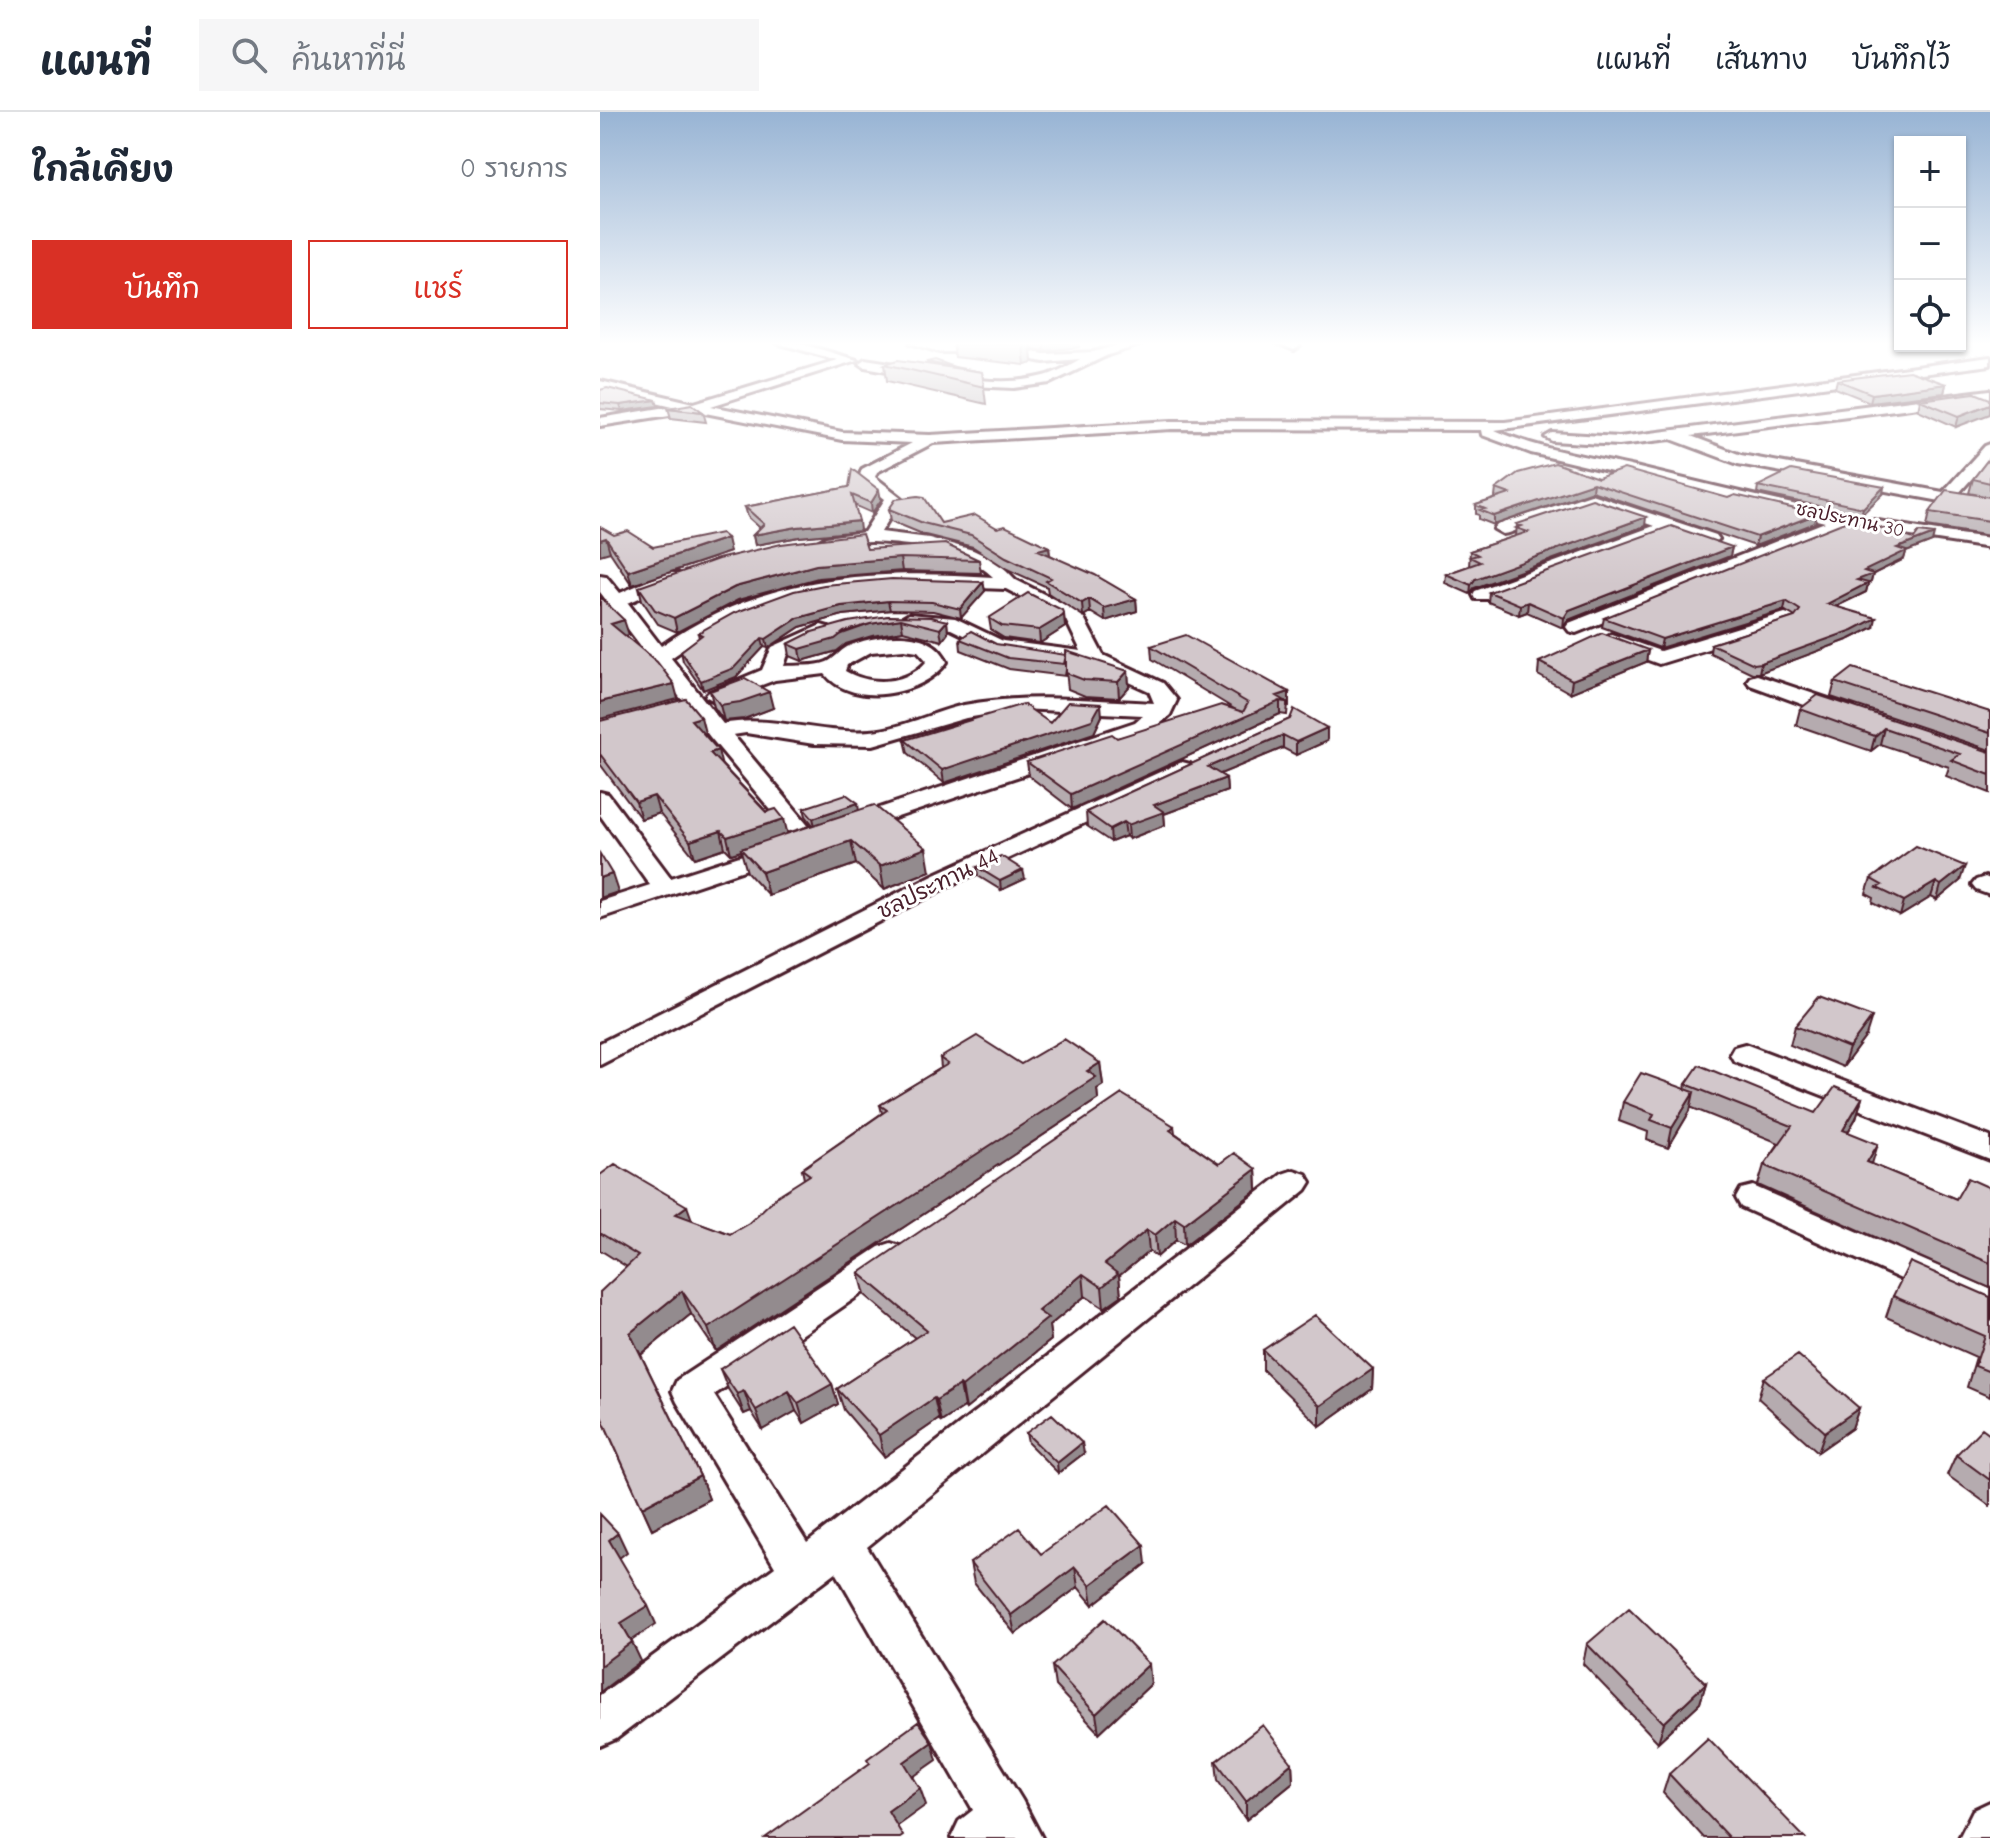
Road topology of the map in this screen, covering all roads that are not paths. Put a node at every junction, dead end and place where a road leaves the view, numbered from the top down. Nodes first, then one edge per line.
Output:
1 (777, 424) edge
2 (1523, 424) edge
3 (1759, 424) edge
4 (1505, 426) junction
5 (1479, 427) junction
6 (1673, 435) junction
7 (930, 439) junction
8 (1990, 449) edge
9 (1946, 498) junction
10 (1990, 505) edge
11 (1844, 520) junction
12 (1670, 526) junction
13 (1503, 529) dead end
14 (869, 536) junction
15 (1990, 543) edge
16 (811, 544) edge
17 (1755, 555) junction
18 (691, 571) edge
19 (600, 580) edge
20 (1010, 584) junction
21 (1482, 595) dead end
22 (616, 601) junction
23 (890, 619) edge
24 (1785, 619) edge
25 (843, 624) edge
26 (660, 656) junction
27 (1095, 659) junction
28 (834, 667) dead end
29 (771, 674) junction
30 (1757, 681) dead end
31 (698, 703) junction
32 (1162, 710) junction
33 (670, 711) edge
34 (1859, 716) edge
35 (718, 732) junction
36 (1200, 761) edge
37 (600, 799) edge
38 (809, 840) junction
39 (666, 888) junction
40 (600, 910) edge
41 (1745, 1054) dead end
42 (600, 1055) edge
43 (1990, 1149) edge
44 (1294, 1182) dead end
45 (1753, 1198) dead end
46 (913, 1241) edge
47 (1990, 1305) edge
48 (841, 1542) junction
49 (802, 1573) junction
50 (600, 1723) edge
51 (1990, 1827) edge
52 (999, 1831) edge
53 (1984, 1838) edge

1 - 7 street
2 - 4 street
3 - 6 street
4 - 5 street
4 - 6 street
5 - 7 street
5 - 11 street, ชลประทาน 30
6 - 9 street
7 - 14 street
8 - 9 street
9 - 10 street
11 - 15 street, ชลประทาน 30
11 - 17 street
12 - 13 street
12 - 17 street
12 - 21 street
14 - 16 street
14 - 20 street
17 - 24 street
18 - 22 street
19 - 22 street
20 - 26 street
20 - 27 street
22 - 26 street
23 - 27 street
25 - 29 street
26 - 31 street
27 - 32 street
28 - 29 street
29 - 31 street
30 - 34 street
31 - 33 street
31 - 35 street
32 - 35 street
32 - 38 street
35 - 38 street
36 - 42 street, ชลประทาน 44
37 - 39 street
38 - 39 street
39 - 40 street
41 - 43 street
44 - 48 street
45 - 47 street
46 - 49 street
48 - 49 street
48 - 52 street
49 - 50 street
51 - 53 street

